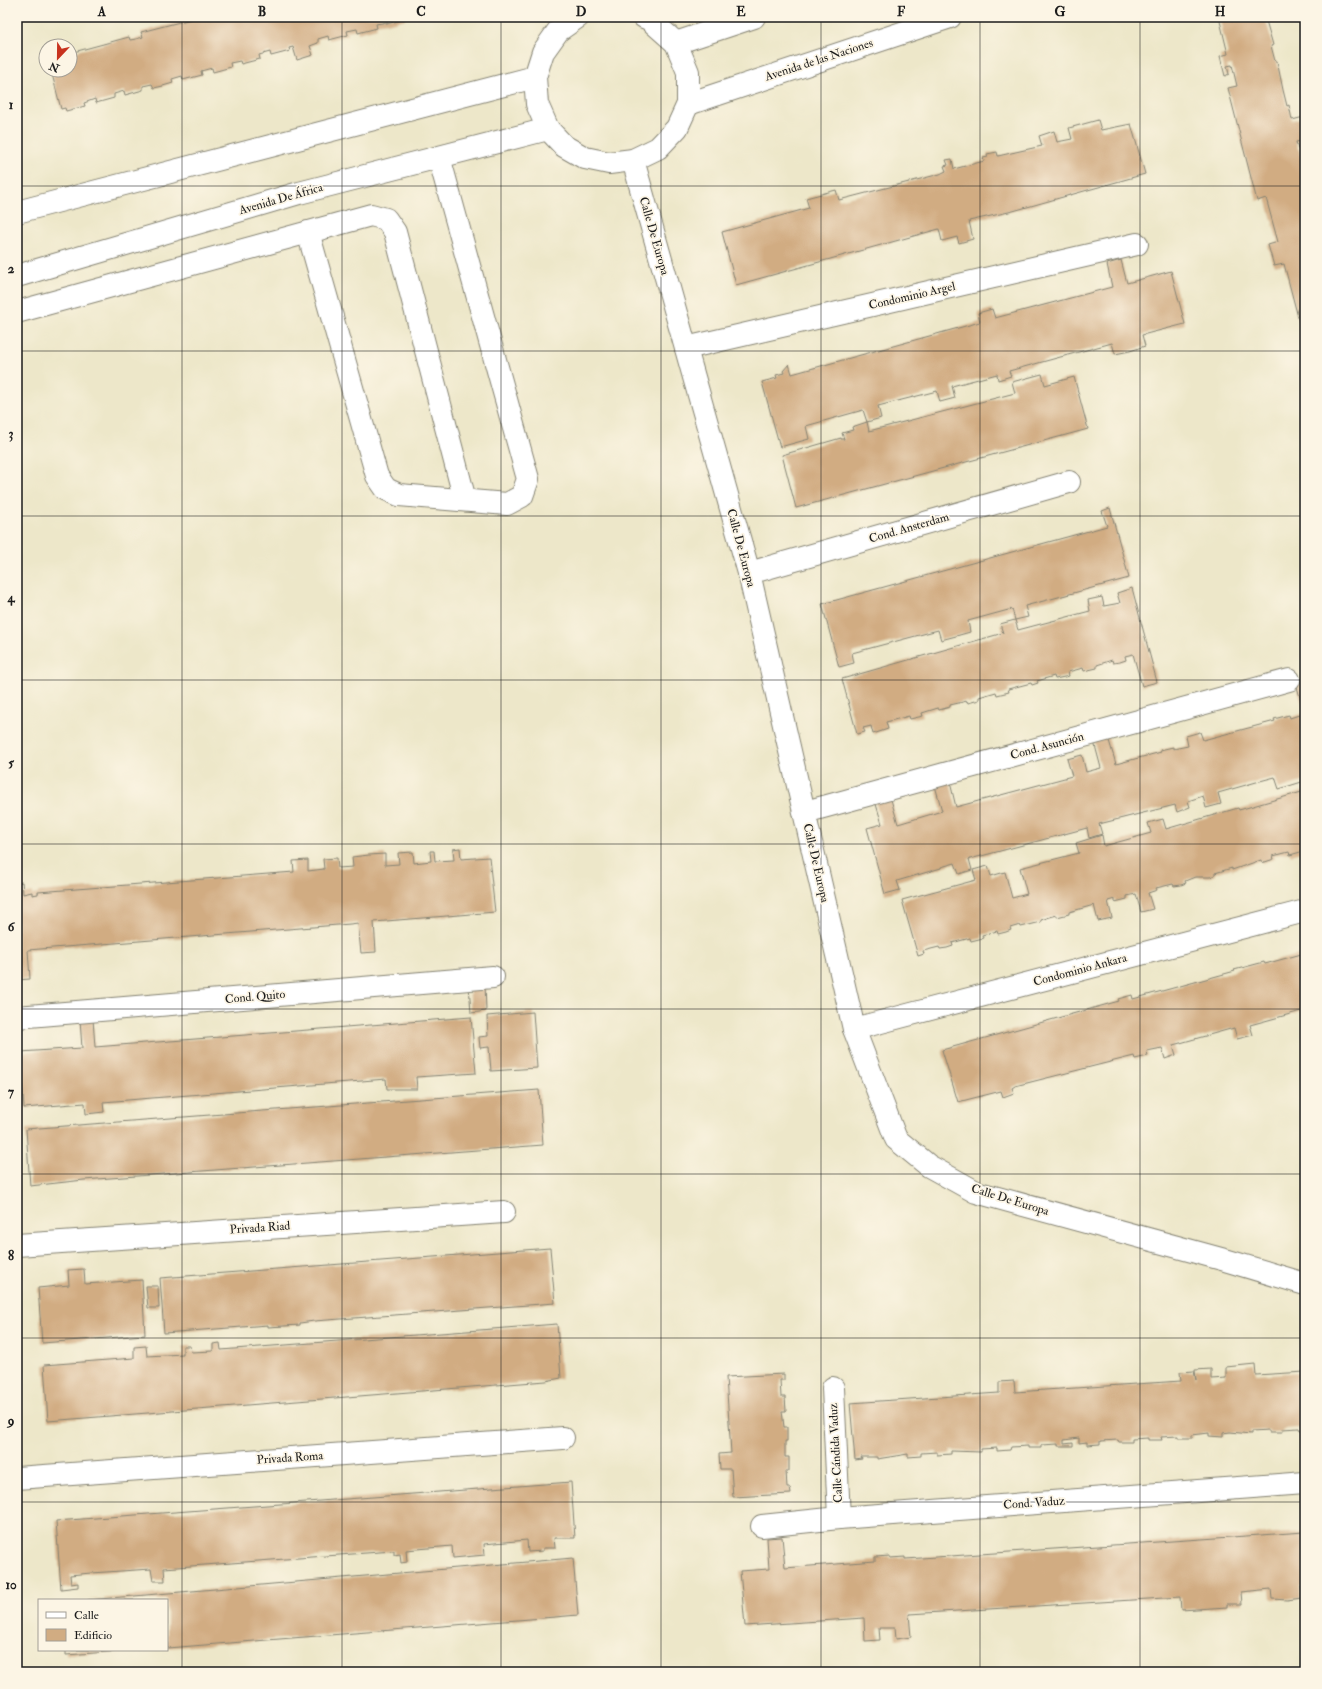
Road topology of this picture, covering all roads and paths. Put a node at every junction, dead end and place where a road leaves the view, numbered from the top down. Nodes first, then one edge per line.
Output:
1 (578, 17) edge
2 (644, 17) edge
3 (754, 17) edge
4 (950, 17) edge
5 (676, 43) junction
6 (535, 77) junction
7 (688, 104) junction
8 (548, 129) junction
9 (439, 157) junction
10 (633, 160) junction
11 (17, 212) edge
12 (308, 232) junction
13 (1137, 244) dead end
14 (17, 276) edge
15 (17, 312) edge
16 (686, 348) junction
17 (1069, 482) dead end
18 (466, 500) junction
19 (749, 573) junction
20 (1289, 680) dead end
21 (805, 812) junction
22 (1305, 911) edge
23 (492, 977) dead end
24 (17, 1016) edge
25 (854, 1029) junction
26 (504, 1212) dead end
27 (17, 1245) edge
28 (1305, 1284) edge
29 (833, 1388) dead end
30 (563, 1438) dead end
31 (17, 1478) edge
32 (1305, 1483) edge
33 (839, 1518) junction
34 (762, 1526) dead end

1 - 6 street
2 - 5 street
3 - 5 street
4 - 7 street, Avenida de las Naciones
5 - 7 street
6 - 8 street
6 - 11 street
7 - 10 street
8 - 9 street, Avenida De África
8 - 10 street
9 - 14 street, Avenida De África
9 - 18 street
10 - 16 street, Calle De Europa
12 - 15 street
12 - 18 street
12 - 18 street
13 - 16 street, Condominio Argel
16 - 19 street, Calle De Europa
17 - 19 street, Cond. Ansterdam
19 - 21 street, Calle De Europa
20 - 21 street, Cond. Asunción
21 - 25 street, Calle De Europa
22 - 25 street, Condominio Ankara
23 - 24 street, Cond. Quito
25 - 28 street, Calle De Europa
26 - 27 street, Privada Riad
29 - 33 street, Calle Cándida Vaduz
30 - 31 street, Privada Roma
32 - 33 street, Cond. Vaduz
33 - 34 street, Cond. Vaduz

